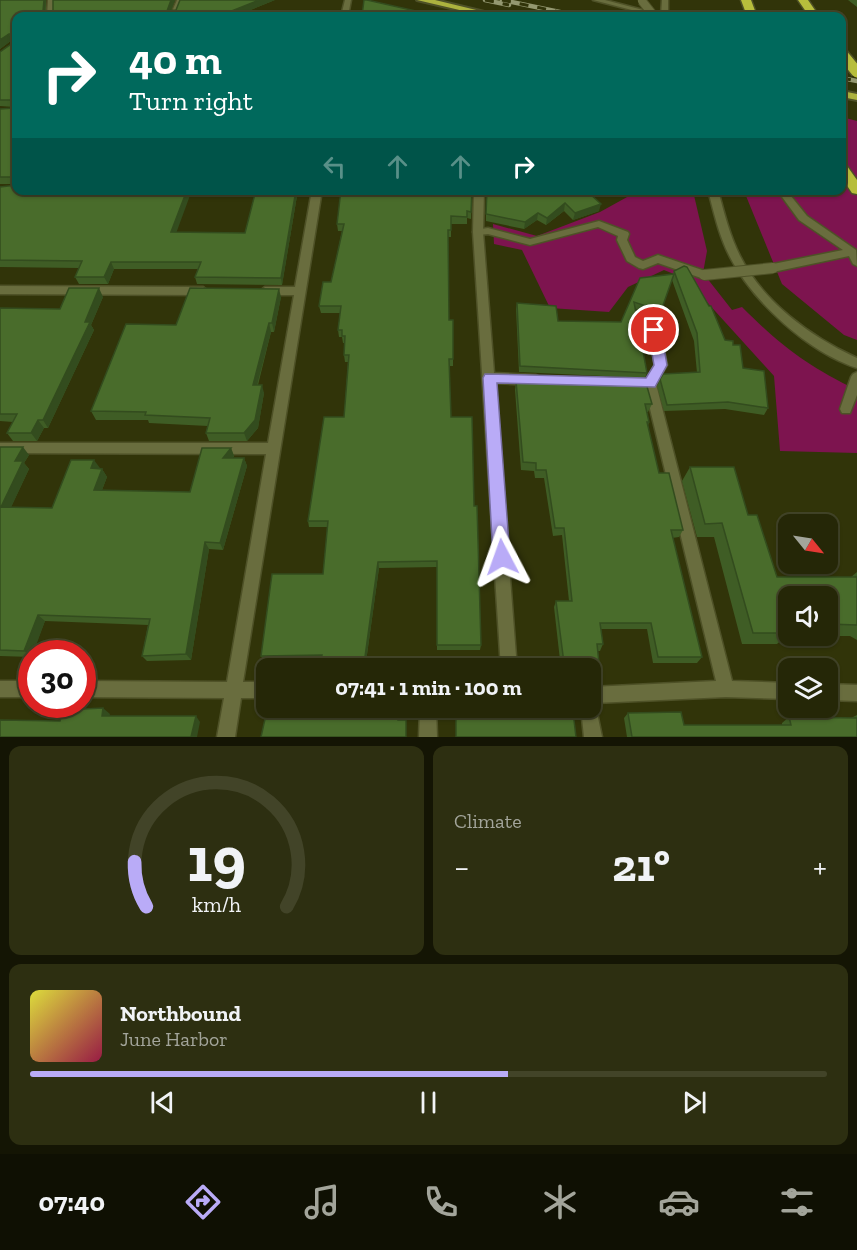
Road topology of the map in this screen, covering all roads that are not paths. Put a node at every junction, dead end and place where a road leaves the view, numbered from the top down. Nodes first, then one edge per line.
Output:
1 (422, 0) edge
2 (596, 0) edge
3 (464, 12) edge
4 (647, 12) edge
5 (846, 60) edge
6 (857, 72) edge
7 (846, 175) edge
8 (857, 190) edge
9 (316, 195) edge
10 (479, 195) edge
11 (714, 195) edge
12 (785, 195) edge
13 (478, 232) junction
14 (854, 257) edge
15 (0, 290) edge
16 (216, 291) edge
17 (252, 291) edge
18 (300, 291) junction
19 (654, 330) dead end
20 (857, 363) edge
21 (490, 378) junction
22 (547, 380) edge
23 (855, 381) edge
24 (615, 382) edge
25 (650, 384) junction
26 (846, 409) dead end
27 (0, 448) edge
28 (275, 449) junction
29 (508, 658) edge
30 (0, 689) edge
31 (18, 689) edge
32 (96, 689) edge
33 (234, 689) junction
34 (726, 689) junction
35 (256, 690) edge
36 (778, 691) edge
37 (838, 692) edge
38 (857, 693) edge
39 (601, 695) edge
40 (428, 718) edge
41 (590, 718) edge
42 (226, 737) edge
43 (428, 737) edge
44 (593, 737) edge

1 - 3 highway
2 - 4 street
5 - 6 highway, bridge
7 - 8 highway
9 - 18 street
10 - 13 street
11 - 20 street
12 - 14 street
13 - 14 street, bridge
13 - 21 street
15 - 16 street
17 - 18 street
18 - 28 street
19 - 25 street
21 - 22 street
21 - 29 street
23 - 26 street
24 - 25 street
25 - 34 street
27 - 28 street
28 - 33 street
30 - 31 street
32 - 33 street
33 - 35 street
33 - 42 street
34 - 36 street
34 - 39 street
37 - 38 street
40 - 43 street
41 - 44 street

